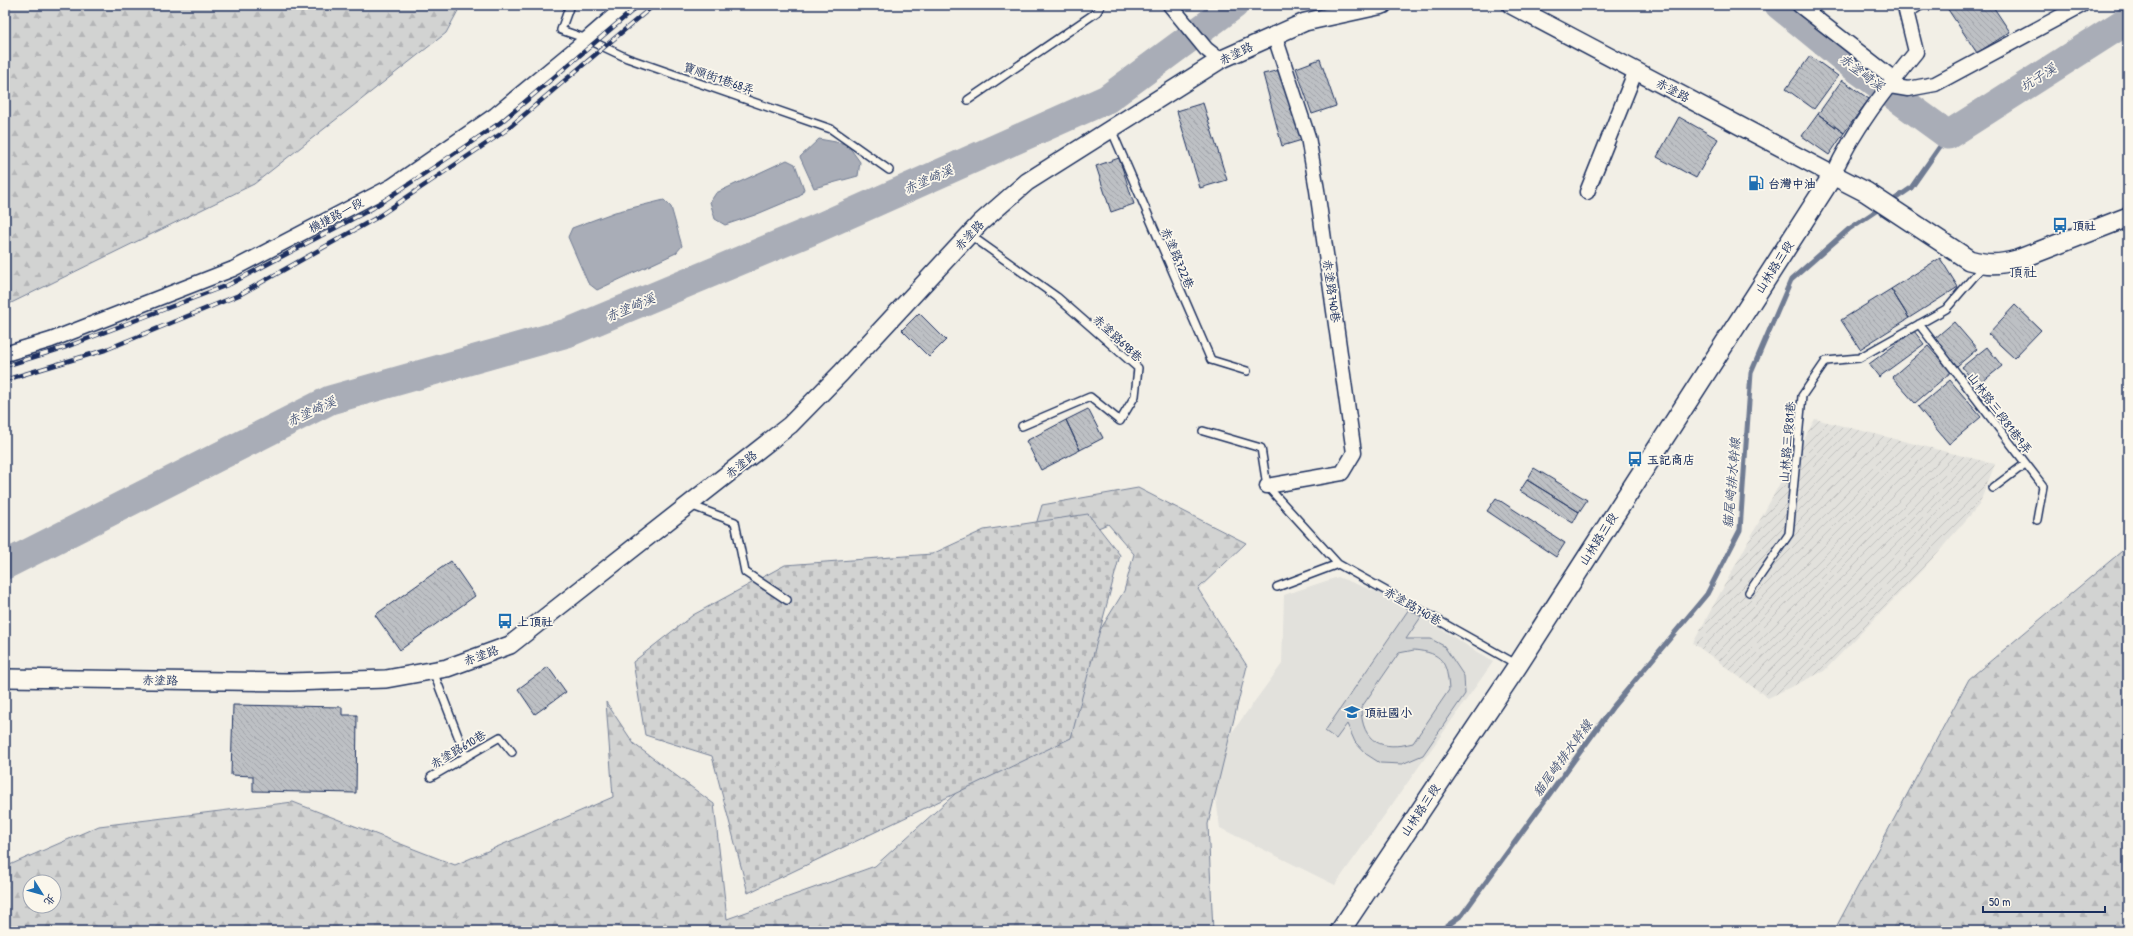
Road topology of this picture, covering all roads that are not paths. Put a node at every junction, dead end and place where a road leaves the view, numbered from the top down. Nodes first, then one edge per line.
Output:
1 (570, 5) edge
2 (626, 5) edge
3 (1101, 5) edge
4 (1170, 5) edge
5 (1382, 5) edge
6 (1512, 5) edge
7 (1799, 5) edge
8 (2082, 5) edge
9 (1908, 7) edge
10 (1274, 34) junction
11 (587, 39) junction
12 (1220, 60) junction
13 (1636, 70) junction
14 (1892, 83) junction
15 (968, 100) dead end
16 (1111, 129) junction
17 (889, 170) dead end
18 (1833, 175) junction
19 (1587, 192) dead end
20 (2128, 217) edge
21 (969, 234) junction
22 (1984, 265) junction
23 (1920, 324) junction
24 (5, 354) edge
25 (1248, 371) dead end
26 (1022, 426) dead end
27 (1203, 431) dead end
28 (2025, 464) junction
29 (1267, 486) junction
30 (1993, 488) dead end
31 (689, 505) junction
32 (2037, 520) dead end
33 (1338, 564) junction
34 (1277, 587) dead end
35 (1749, 592) dead end
36 (787, 600) dead end
37 (1518, 665) junction
38 (433, 670) junction
39 (5, 678) edge
40 (512, 752) dead end
41 (466, 756) junction
42 (431, 777) dead end
43 (1340, 931) edge

1 - 11 lane, 寶順街1巷68弄
2 - 11 street, 機捷路一段
3 - 15 lane
4 - 12 street
5 - 10 street, 赤塗路
6 - 13 street, 赤塗路
7 - 14 street
8 - 14 street
9 - 14 street
10 - 12 street, 赤塗路
10 - 29 street, 赤塗路740巷
11 - 17 lane, 寶順街1巷68弄
11 - 24 street, 機捷路一段
12 - 16 street, 赤塗路
13 - 18 street, 赤塗路
13 - 19 street
14 - 18 street
16 - 21 street, 赤塗路
16 - 25 lane, 赤塗路722巷
18 - 22 main road
18 - 37 main road, 山林路三段
20 - 22 main road
21 - 26 lane, 赤塗路698巷
21 - 31 street, 赤塗路
22 - 23 lane, 山林路三段81巷
23 - 28 lane, 山林路三段81巷9弄
23 - 35 lane, 山林路三段81巷
27 - 29 lane
28 - 30 lane
28 - 32 lane, 山林路三段81巷9弄
29 - 33 lane, 赤塗路740巷
31 - 36 lane
31 - 38 street, 赤塗路
33 - 34 lane
33 - 37 lane, 赤塗路740巷
37 - 43 main road, 山林路三段
38 - 39 street, 赤塗路
38 - 41 lane
40 - 41 lane, 赤塗路610巷
41 - 42 lane, 赤塗路610巷

